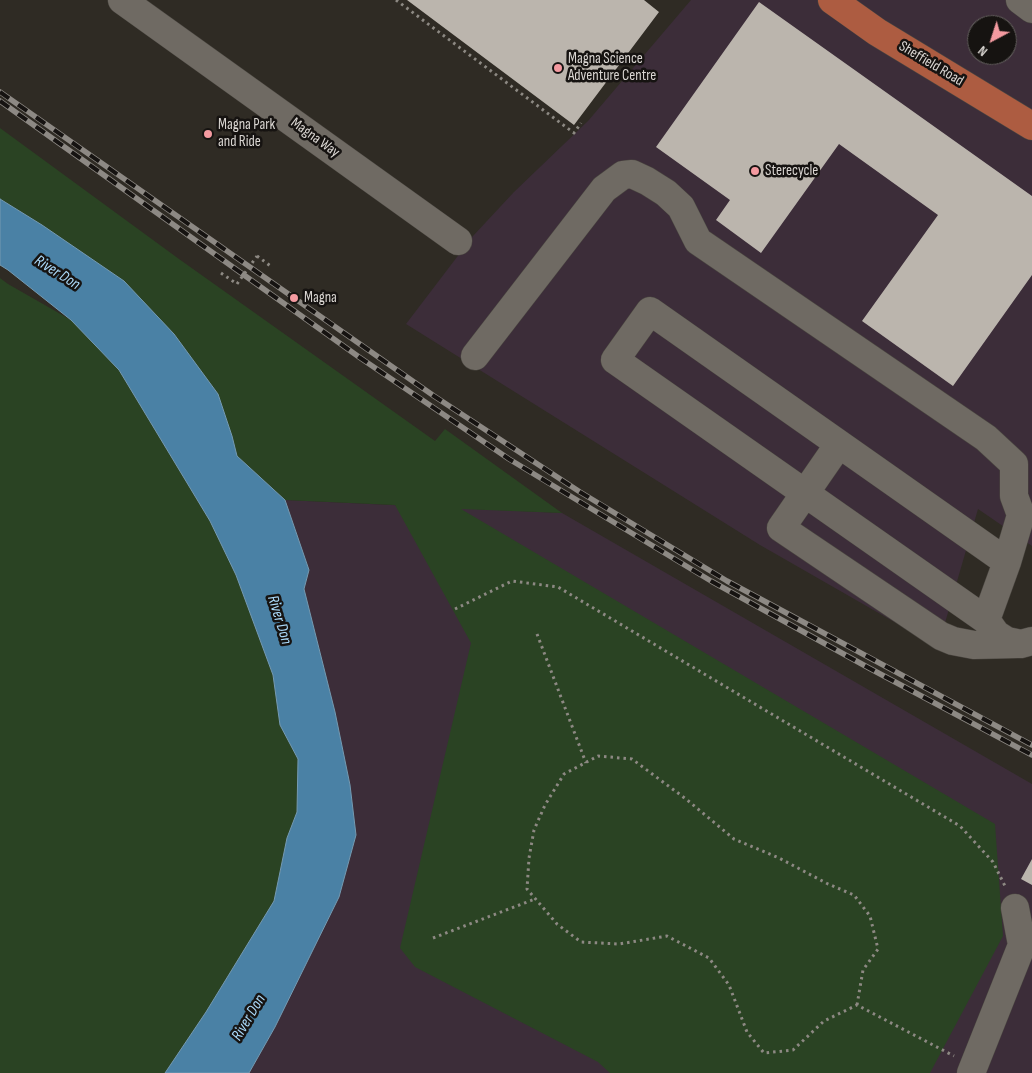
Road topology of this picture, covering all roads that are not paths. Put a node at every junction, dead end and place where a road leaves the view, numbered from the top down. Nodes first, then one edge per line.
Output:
1 (122, 0) edge
2 (832, 0) edge
3 (1020, 0) edge
4 (1032, 8) edge
5 (1032, 126) edge
6 (458, 241) dead end
7 (475, 356) dead end
8 (839, 444) junction
9 (804, 493) junction
10 (1008, 562) junction
11 (986, 620) junction
12 (1026, 642) edge
13 (1016, 908) road end
14 (973, 1070) edge

1 - 6 street, Magna Way
2 - 5 main road, Sheffield Road
3 - 4 street
7 - 10 street
8 - 9 street
8 - 9 street
8 - 10 street
9 - 11 street
9 - 12 street
10 - 11 street
11 - 12 street
13 - 14 street

